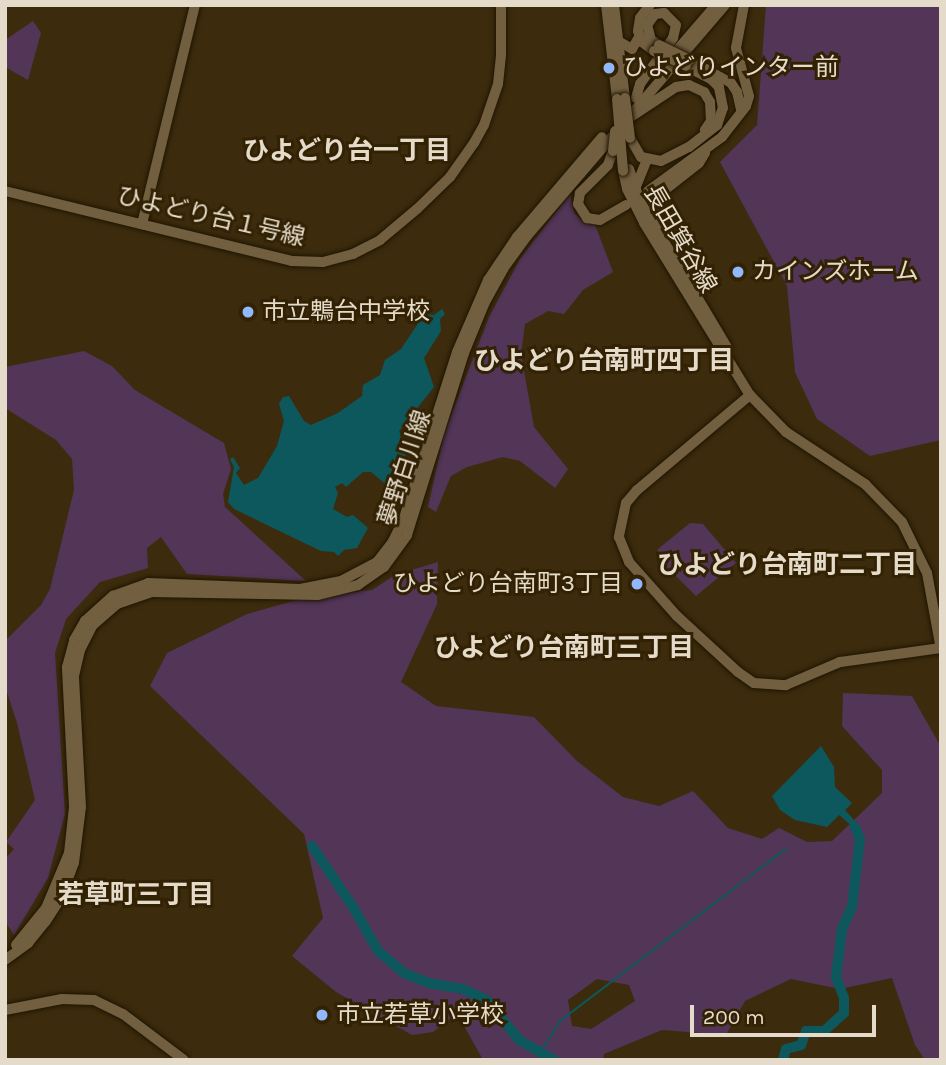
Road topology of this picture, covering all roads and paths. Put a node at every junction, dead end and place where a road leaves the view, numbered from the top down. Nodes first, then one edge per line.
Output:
1 (195, 5) edge
2 (501, 5) edge
3 (606, 5) edge
4 (613, 5) edge
5 (716, 5) edge
6 (725, 5) edge
7 (744, 5) edge
8 (649, 6) edge
9 (639, 37) junction
10 (620, 42) junction
11 (656, 48) junction
12 (688, 63) junction
13 (625, 98) junction
14 (741, 109) junction
15 (625, 120) junction
16 (709, 147) junction
17 (678, 153) junction
18 (647, 159) junction
19 (626, 170) junction
20 (635, 189) junction
21 (5, 191) edge
22 (648, 191) dead end
23 (626, 205) dead end
24 (643, 223) junction
25 (142, 224) junction
26 (676, 264) junction
27 (751, 395) junction
28 (941, 649) edge
29 (24, 942) junction
30 (5, 956) edge
31 (5, 965) edge
32 (5, 1010) edge
33 (184, 1060) edge

1 - 25 street
2 - 25 street, ひよどり台１号線
3 - 13 street, 長田箕谷線
4 - 10 street
4 - 13 street, 長田箕谷線
5 - 13 street, 夢野白川線
6 - 15 street, 夢野白川線
7 - 14 street
8 - 9 street
9 - 10 street
9 - 11 street
10 - 13 street
11 - 12 street, bridge
11 - 13 street
12 - 14 street
12 - 17 street
13 - 18 street, bridge
13 - 19 street, 長田箕谷線, bridge
13 - 23 street, bridge
13 - 29 street, 夢野白川線
14 - 16 street
15 - 17 street
15 - 29 street, 夢野白川線
16 - 22 street
16 - 26 street
17 - 18 street
18 - 20 street
19 - 20 street, 長田箕谷線
19 - 24 street, 長田箕谷線
20 - 24 street
20 - 26 street, 長田箕谷線
21 - 25 street, ひよどり台１号線
24 - 27 street, 長田箕谷線
26 - 27 street, 長田箕谷線
27 - 28 street, 長田箕谷線
27 - 28 street
29 - 30 street, 夢野白川線
29 - 31 street
32 - 33 street

